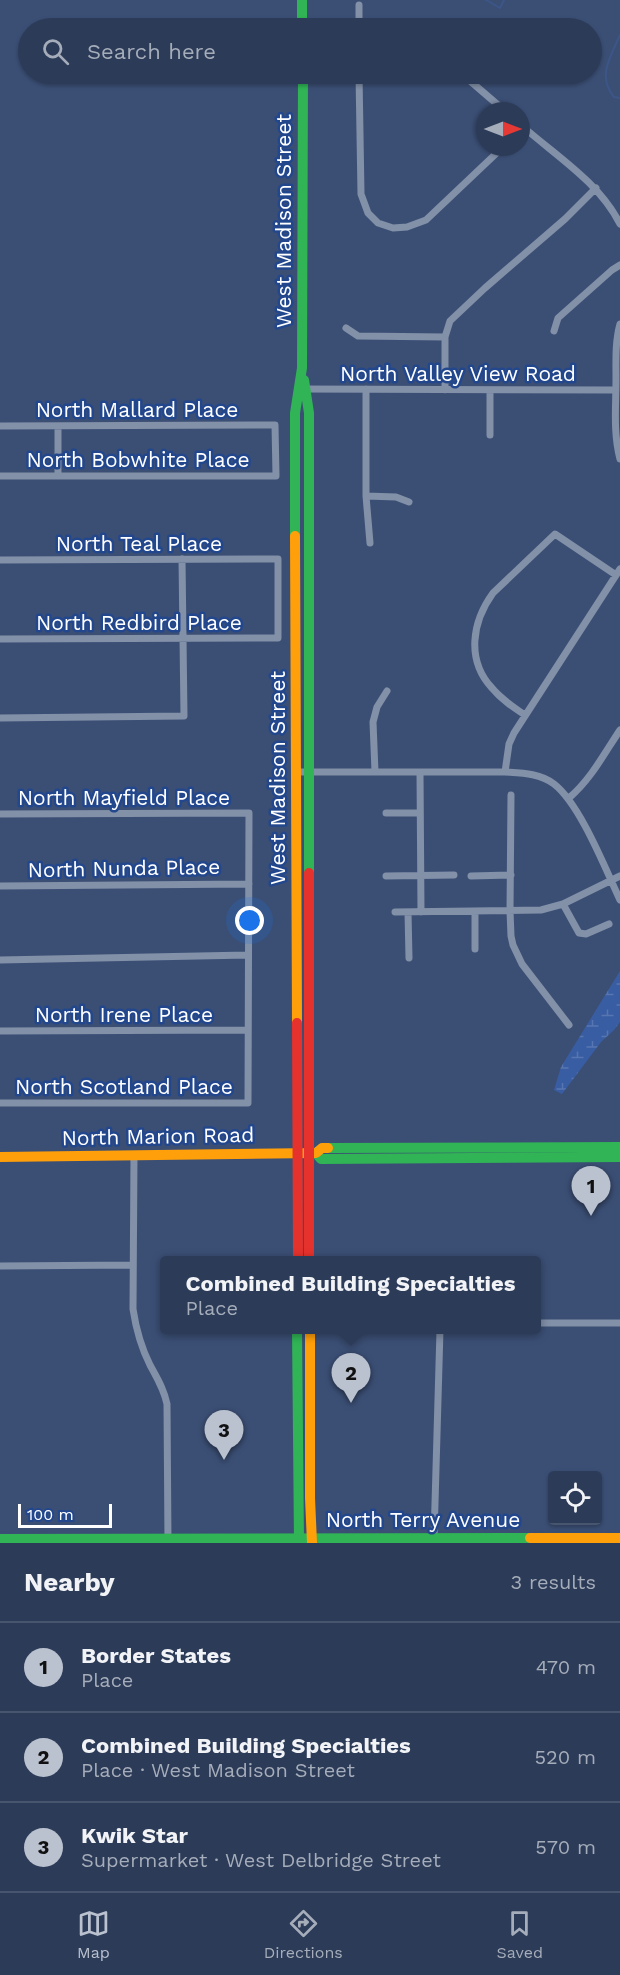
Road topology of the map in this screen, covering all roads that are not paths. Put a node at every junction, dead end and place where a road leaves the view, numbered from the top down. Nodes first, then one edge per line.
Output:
1 (302, 0) edge
2 (359, 5) dead end
3 (302, 18) edge
4 (359, 18) edge
5 (303, 84) edge
6 (359, 84) edge
7 (474, 84) edge
8 (495, 102) edge
9 (530, 135) edge
10 (494, 156) edge
11 (596, 189) junction
12 (620, 224) edge
13 (620, 265) edge
14 (620, 324) edge
15 (346, 328) dead end
16 (554, 331) dead end
17 (445, 337) junction
18 (302, 389) junction
19 (366, 389) junction
20 (445, 390) junction
21 (490, 390) junction
22 (616, 390) junction
23 (0, 426) edge
24 (58, 426) junction
25 (490, 435) dead end
26 (620, 459) edge
27 (0, 476) edge
28 (58, 476) junction
29 (276, 476) joint
30 (366, 496) junction
31 (409, 502) dead end
32 (370, 543) dead end
33 (182, 559) junction
34 (0, 560) edge
35 (618, 572) edge
36 (278, 638) joint
37 (0, 639) edge
38 (184, 639) junction
39 (387, 691) dead end
40 (525, 715) junction
41 (0, 718) edge
42 (620, 730) edge
43 (296, 772) junction
44 (310, 772) junction
45 (375, 772) junction
46 (420, 772) junction
47 (505, 772) junction
48 (510, 795) dead end
49 (569, 798) junction
50 (386, 813) dead end
51 (420, 813) junction
52 (0, 814) edge
53 (454, 875) dead end
54 (510, 875) junction
55 (386, 876) dead end
56 (420, 876) junction
57 (471, 876) dead end
58 (620, 876) edge
59 (611, 881) junction
60 (249, 884) junction
61 (0, 886) edge
62 (620, 900) edge
63 (563, 904) junction
64 (475, 911) junction
65 (510, 911) junction
66 (395, 912) dead end
67 (408, 912) junction
68 (421, 912) junction
69 (609, 924) dead end
70 (475, 949) dead end
71 (248, 955) junction
72 (409, 958) dead end
73 (0, 960) edge
74 (569, 1025) dead end
75 (248, 1030) junction
76 (0, 1031) edge
77 (0, 1103) edge
78 (620, 1147) edge
79 (308, 1154) junction
80 (134, 1156) junction
81 (0, 1157) edge
82 (620, 1157) edge
83 (298, 1256) edge
84 (309, 1256) edge
85 (133, 1264) junction
86 (0, 1266) edge
87 (541, 1323) edge
88 (620, 1323) edge
89 (297, 1334) edge
90 (310, 1334) edge
91 (440, 1334) edge
92 (434, 1538) junction
93 (620, 1538) edge
94 (0, 1539) edge
95 (298, 1540) edge
96 (168, 1541) edge
97 (311, 1541) edge
98 (499, 1541) edge

1 - 3 street
2 - 4 street
5 - 18 street, West Madison Street
6 - 10 street
7 - 8 street
9 - 11 street
11 - 12 street
11 - 17 street
13 - 16 street
14 - 22 street
15 - 17 street
17 - 20 street
18 - 19 street, North Valley View Road
18 - 43 street, West Madison Street
18 - 44 street, West Madison Street
19 - 20 street, North Valley View Road
19 - 30 street
20 - 21 street, North Valley View Road
21 - 22 street, North Valley View Road
21 - 25 street
22 - 26 street
23 - 24 street, North Mallard Place
24 - 28 street
24 - 29 street, North Mallard Place
27 - 28 street, North Bobwhite Place
28 - 29 street, North Bobwhite Place
30 - 31 street
30 - 32 street
33 - 34 street, North Teal Place
33 - 36 street, North Teal Place
33 - 38 street
35 - 40 street
35 - 40 street
36 - 38 street, North Redbird Place
37 - 38 street, North Redbird Place
38 - 41 street
39 - 45 street
40 - 47 street
42 - 49 street
43 - 44 street
43 - 79 street, West Madison Street
44 - 45 street
44 - 79 street, West Madison Street
45 - 46 street
46 - 47 street
46 - 51 street
47 - 49 street
48 - 54 street
49 - 59 street
50 - 51 street
51 - 56 street
52 - 60 street, North Mayfield Place
53 - 56 street
54 - 57 street
54 - 65 street
55 - 56 street
56 - 68 street
58 - 59 street
59 - 62 street
59 - 63 street
60 - 61 street, North Nunda Place
60 - 71 street
63 - 65 street
63 - 69 street
64 - 65 street
64 - 68 street
64 - 70 street
65 - 74 street
66 - 67 street
67 - 68 street
67 - 72 street
71 - 73 street
71 - 75 street
75 - 76 street, North Irene Place
75 - 77 street, North Scotland Place
78 - 79 street, North Marion Road
79 - 80 street, North Marion Road
79 - 82 street, North Marion Road
79 - 83 street, West Madison Street
79 - 84 street, West Madison Street
80 - 81 street, North Marion Road
80 - 85 street
85 - 86 street
85 - 96 street
87 - 88 street
89 - 95 street
90 - 97 street
91 - 92 street
92 - 97 street, North Terry Avenue
92 - 98 street, North Terry Avenue
93 - 98 street, North Terry Avenue
94 - 96 street, North Terry Avenue
95 - 96 street, North Terry Avenue
95 - 97 street, North Terry Avenue

